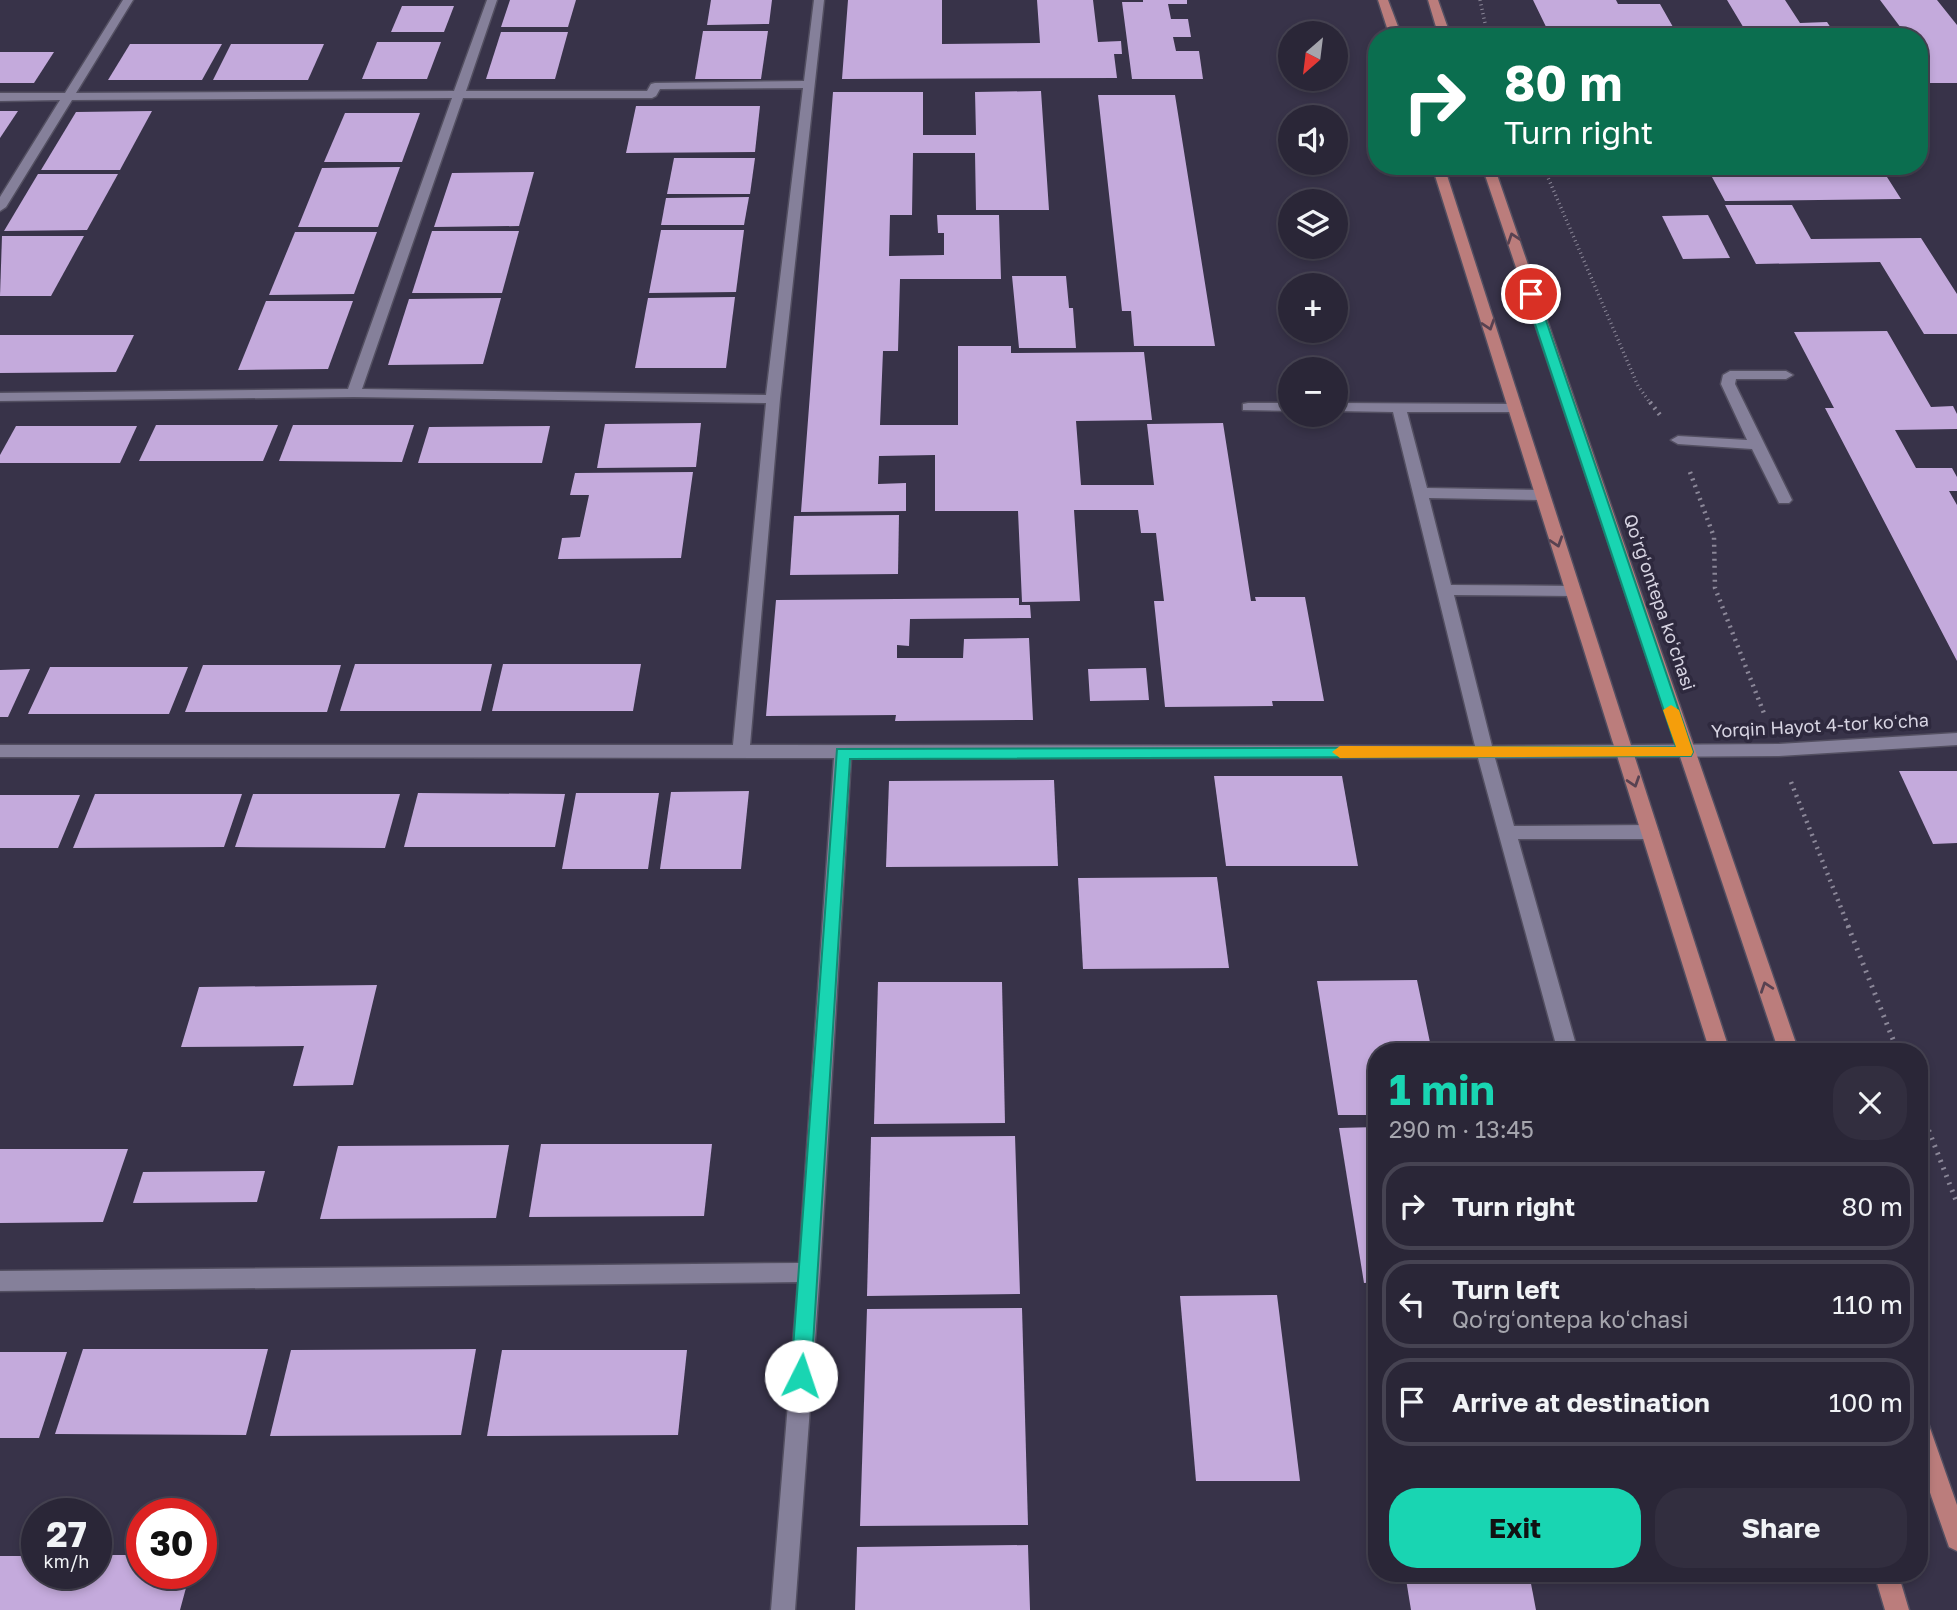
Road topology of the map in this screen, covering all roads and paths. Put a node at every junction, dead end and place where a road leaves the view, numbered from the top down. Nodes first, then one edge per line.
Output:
1 (128, 0) edge
2 (492, 0) edge
3 (819, 0) edge
4 (1383, 0) edge
5 (1433, 0) edge
6 (1480, 0) edge
7 (1393, 28) edge
8 (1442, 28) edge
9 (1486, 28) edge
10 (810, 84) junction
11 (459, 96) junction
12 (0, 97) edge
13 (68, 97) junction
14 (1441, 175) edge
15 (1492, 175) edge
16 (1547, 175) edge
17 (0, 207) edge
18 (1786, 375) dead end
19 (354, 393) junction
20 (0, 397) edge
21 (773, 399) junction
22 (1248, 407) dead end
23 (1278, 407) edge
24 (1348, 407) edge
25 (1399, 408) junction
26 (1515, 408) junction
27 (1678, 440) junction
28 (1757, 445) junction
29 (1420, 493) junction
30 (1543, 495) junction
31 (1784, 500) dead end
32 (1445, 590) junction
33 (1573, 591) junction
34 (1957, 739) edge
35 (1779, 750) junction
36 (0, 751) edge
37 (1486, 752) junction
38 (1625, 752) junction
39 (1685, 752) junction
40 (741, 753) junction
41 (842, 753) junction
42 (1650, 832) junction
43 (1508, 833) junction
44 (1566, 1043) edge
45 (1717, 1043) edge
46 (1786, 1043) edge
47 (1894, 1043) edge
48 (1928, 1129) edge
49 (1957, 1203) edge
50 (809, 1272) junction
51 (0, 1281) edge
52 (1928, 1454) edge
53 (1957, 1539) edge
54 (1888, 1582) edge
55 (783, 1610) edge
56 (1897, 1610) edge

1 - 13 street
2 - 11 street
3 - 10 street
4 - 7 main road
5 - 8 main road
6 - 9 path
10 - 11 street
10 - 21 street
11 - 13 street
11 - 19 street
12 - 13 street
13 - 17 street
14 -> 26 main road
39 -> 15 main road, Qoʻrgʻontepa koʻchasi
16 - 27 path
18 - 28 street
19 - 20 street
19 - 21 street
21 - 40 street
22 - 23 street
24 - 25 street
25 - 26 street
25 - 29 street
26 - 30 main road
27 - 28 street
27 - 35 path
28 - 31 street
29 - 30 street
29 - 32 street
30 -> 33 main road
32 - 33 street
32 - 37 street
33 - 38 main road
34 - 35 street, Yorqin Hayot 4-tor koʻcha
35 - 39 street, Yorqin Hayot 4-tor koʻcha
35 - 47 path
36 - 40 street, Yorqin Hayot 4-tor koʻcha
37 - 38 street, Yorqin Hayot 4-tor koʻcha
37 - 41 street, Yorqin Hayot 4-tor koʻcha
37 - 43 street
38 - 39 street, Yorqin Hayot 4-tor koʻcha
38 -> 42 main road
46 -> 39 main road, Qoʻrgʻontepa koʻchasi
40 - 41 street, Yorqin Hayot 4-tor koʻcha
41 - 50 street
42 - 43 street
42 - 45 main road
43 - 44 street
48 - 49 path
50 - 51 street
50 - 55 street
52 - 53 main road
54 - 56 main road

